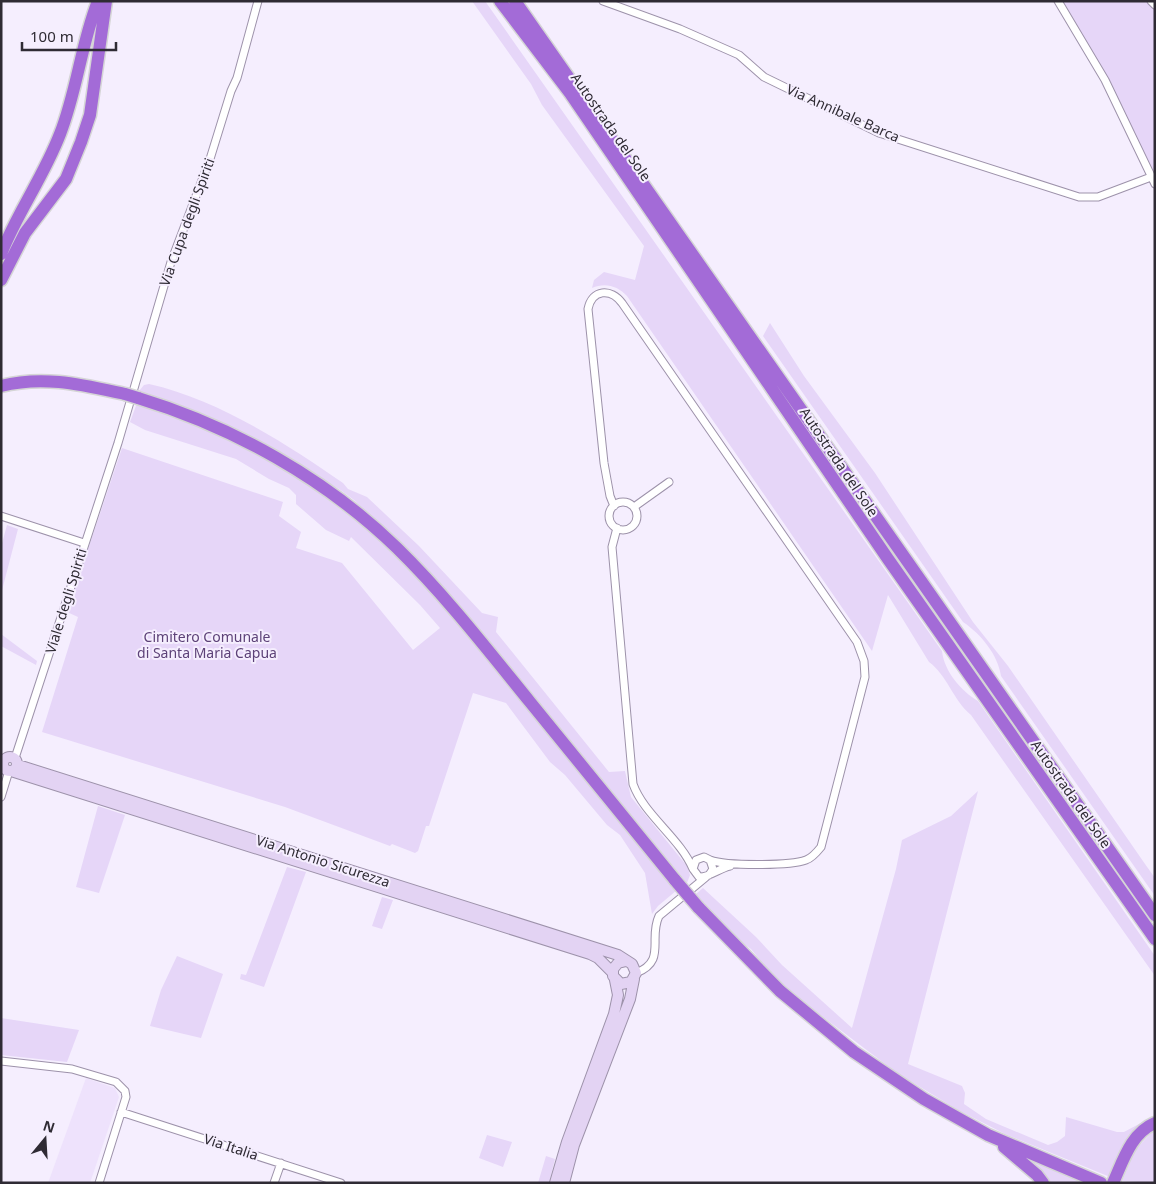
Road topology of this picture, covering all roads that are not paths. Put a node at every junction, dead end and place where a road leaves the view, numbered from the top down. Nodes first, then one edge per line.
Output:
1 (98, 1) edge
2 (106, 1) edge
3 (258, 1) edge
4 (500, 1) edge
5 (515, 1) edge
6 (603, 1) edge
7 (1058, 1) edge
8 (1151, 1) edge
9 (1155, 5) edge
10 (1153, 181) edge
11 (1, 254) edge
12 (1, 280) edge
13 (1, 386) edge
14 (118, 443) joint
15 (669, 482) dead end
16 (614, 506) junction
17 (634, 507) junction
18 (1, 516) edge
19 (617, 528) junction
20 (84, 543) junction
21 (8, 765) edge
22 (1, 797) edge
23 (681, 849) junction
24 (701, 857) junction
25 (710, 860) junction
26 (734, 864) junction
27 (693, 871) junction
28 (708, 876) junction
29 (690, 889) junction
30 (1155, 915) edge
31 (1155, 939) edge
32 (626, 961) junction
33 (614, 976) junction
34 (635, 976) junction
35 (1, 1061) edge
36 (121, 1112) junction
37 (1155, 1123) edge
38 (988, 1135) junction
39 (281, 1163) junction
40 (1096, 1180) edge
41 (99, 1183) edge
42 (274, 1183) edge
43 (342, 1183) edge
44 (555, 1183) edge
45 (564, 1183) edge
46 (1043, 1183) edge
47 (1106, 1183) edge
48 (1114, 1183) edge

1 - 11 highway
2 - 12 highway
3 - 14 street, Via Cupa degli Spiriti
4 - 31 highway, Autostrada del Sole
5 - 30 highway, Autostrada del Sole
6 - 10 street, Via Annibale Barca
7 - 10 street
8 - 9 street
13 - 38 highway, bridge
14 - 20 street, Viale degli Spiriti
15 - 17 street
16 - 17 street
16 - 19 street
16 - 26 street
17 - 19 street
18 - 20 street
19 - 23 street
20 - 21 street, Viale degli Spiriti
21 - 22 street, Viale degli Spiriti
21 - 32 street, Via Antonio Sicurezza
21 - 33 street, Via Antonio Sicurezza
23 - 24 street
23 - 27 street
24 - 25 street
24 - 27 street
25 - 26 street
25 - 28 street
26 - 28 street
27 - 28 street
27 - 29 street
28 - 29 street
29 - 34 street
32 - 33 street
32 - 34 street, Via Antonio Sicurezza
33 - 34 street
33 - 44 street
34 - 45 street
35 - 36 street
36 - 39 street, Via Italia
36 - 41 street
37 - 48 highway
38 - 40 highway
38 - 46 highway
39 - 42 street
39 - 43 street, Via Italia
40 - 47 highway

